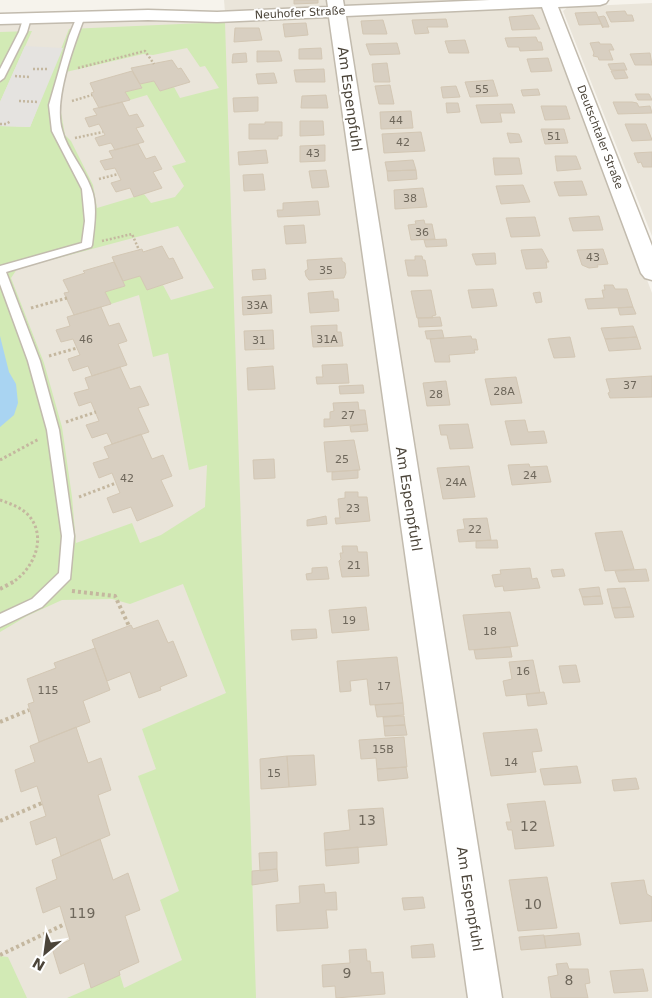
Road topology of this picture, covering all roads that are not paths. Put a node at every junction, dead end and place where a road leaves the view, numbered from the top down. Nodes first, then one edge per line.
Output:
1 (600, 0) edge
2 (548, 1) edge
3 (336, 6) edge
4 (81, 16) junction
5 (27, 18) junction
6 (0, 19) edge
7 (0, 78) edge
8 (0, 270) edge
9 (652, 273) edge
10 (0, 622) edge
11 (485, 998) edge

1 - 2 street, Neuhofer Straße
2 - 3 street, Neuhofer Straße
2 - 9 street, Deutschtaler Straße
3 - 4 street, Neuhofer Straße
3 - 11 street, Am Espenpfuhl
4 - 5 street, Neuhofer Straße
4 - 8 lane
5 - 6 street, Neuhofer Straße
5 - 7 lane
8 - 10 lane

